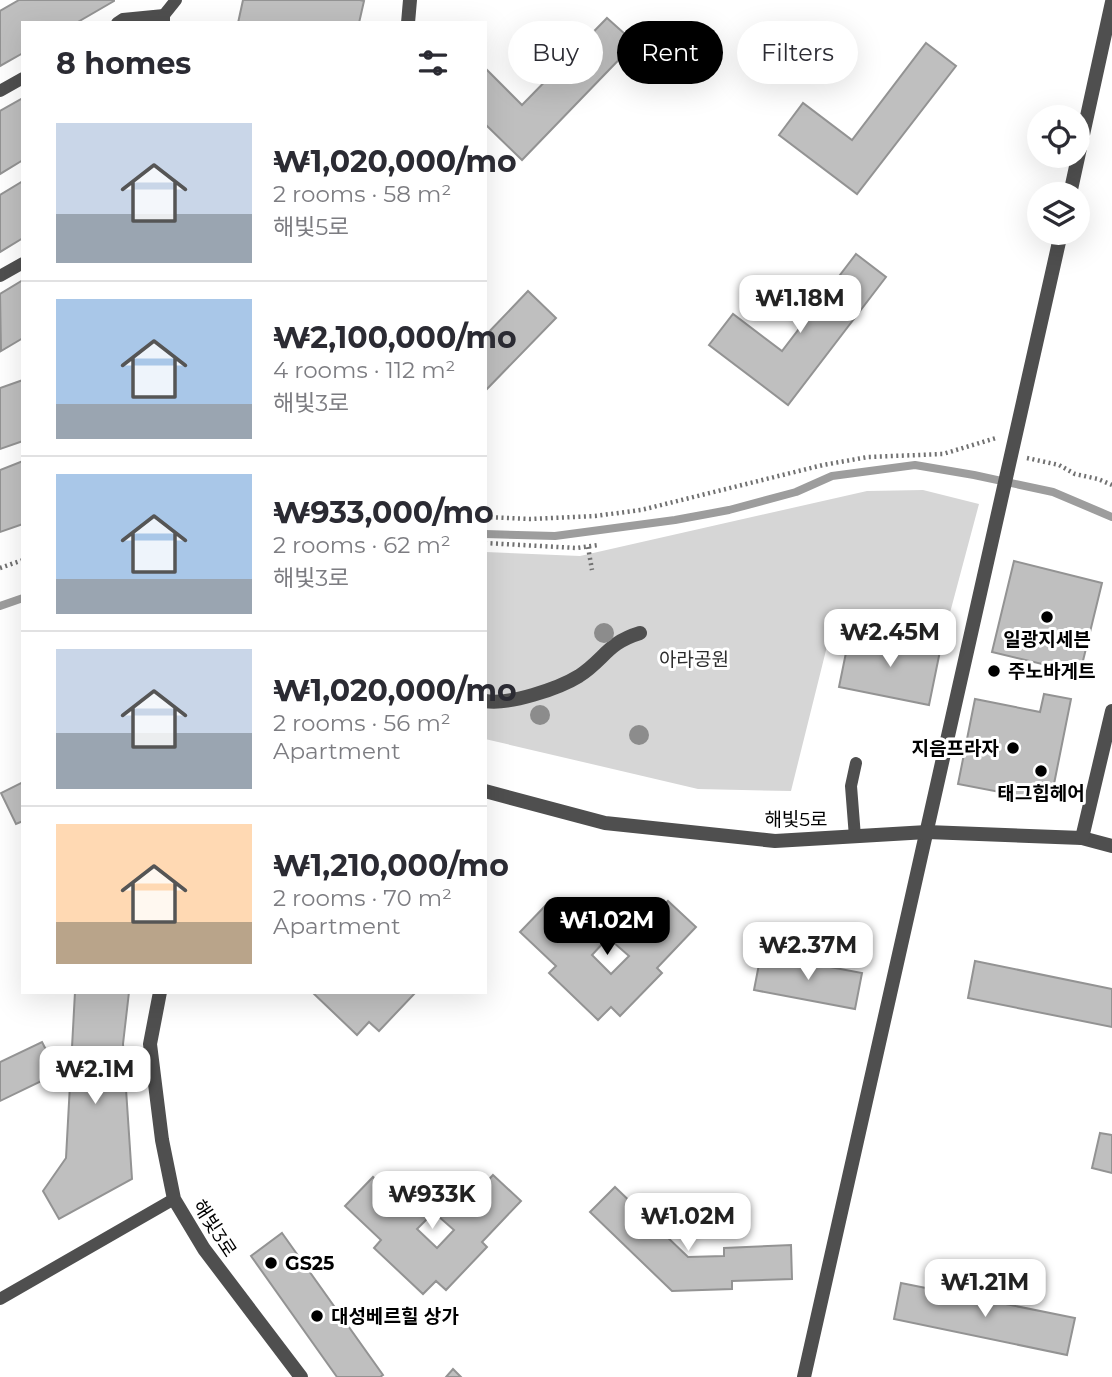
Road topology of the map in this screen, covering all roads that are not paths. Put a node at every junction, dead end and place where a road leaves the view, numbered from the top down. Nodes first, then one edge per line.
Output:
1 (176, 0) edge
2 (410, 0) edge
3 (1112, 2) edge
4 (164, 19) edge
5 (120, 21) edge
6 (408, 21) edge
7 (21, 79) edge
8 (0, 91) edge
9 (1073, 182) edge
10 (1058, 245) edge
11 (21, 264) edge
12 (0, 276) edge
13 (640, 633) dead end
14 (487, 701) edge
15 (1112, 711) edge
16 (856, 763) dead end
17 (487, 792) edge
18 (927, 832) junction
19 (855, 837) junction
20 (1082, 838) junction
21 (1112, 846) edge
22 (160, 994) edge
23 (174, 1199) junction
24 (1, 1297) edge
25 (301, 1377) edge
26 (804, 1377) edge

1 - 4 lane
2 - 6 street
3 - 9 street
4 - 5 lane
7 - 8 lane
10 - 18 street
11 - 12 lane
13 - 14 street
15 - 20 street
16 - 19 lane
17 - 19 street, 해빛5로
18 - 19 street, 해빛5로
18 - 20 street, 해빛5로
18 - 26 street
20 - 21 street, 해빛5로
22 - 23 street, 해빛3로
23 - 24 lane
23 - 25 street, 해빛3로

